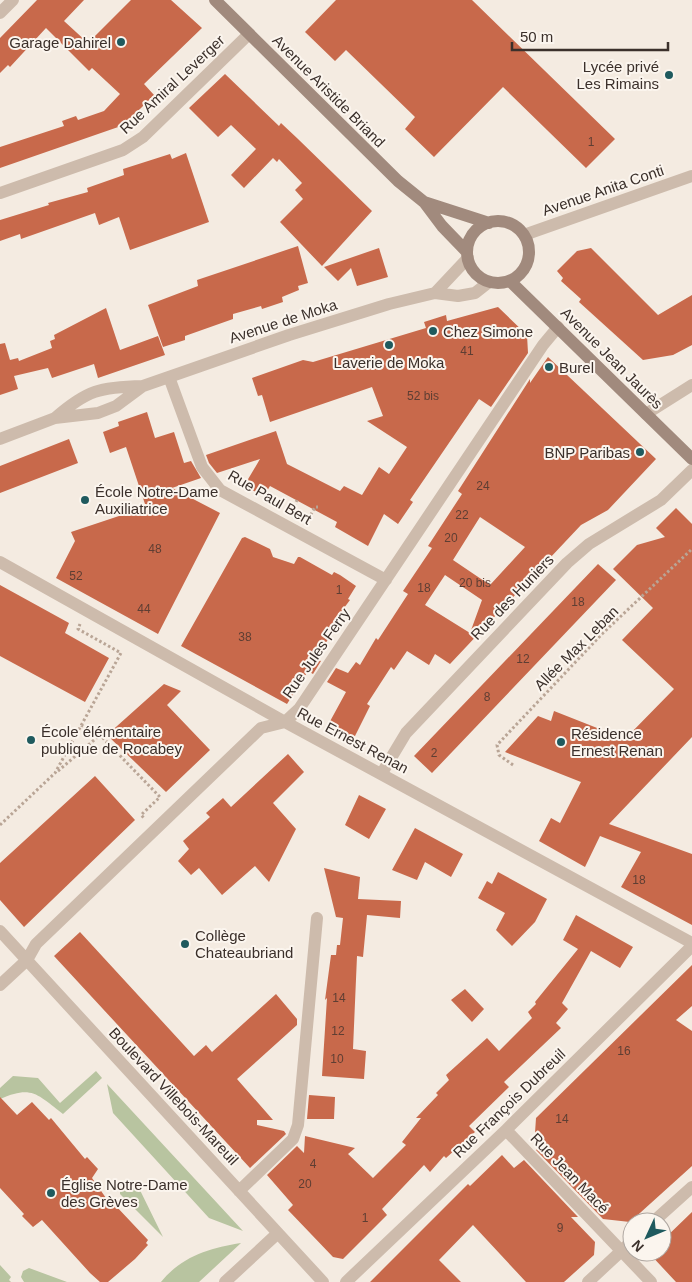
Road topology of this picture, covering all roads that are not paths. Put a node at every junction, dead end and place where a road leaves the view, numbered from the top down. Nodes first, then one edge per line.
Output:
1 (13, 0) edge
2 (215, 0) edge
3 (0, 13) edge
4 (248, 34) junction
5 (692, 176) edge
6 (0, 193) edge
7 (424, 202) junction
8 (489, 223) junction
9 (524, 235) junction
10 (468, 255) junction
11 (510, 281) junction
12 (489, 282) junction
13 (435, 293) junction
14 (558, 327) junction
15 (169, 377) junction
16 (692, 385) edge
17 (144, 386) junction
18 (646, 414) junction
19 (55, 418) junction
20 (0, 439) edge
21 (692, 459) edge
22 (692, 470) edge
23 (0, 562) edge
24 (386, 580) junction
25 (285, 722) junction
26 (382, 773) junction
27 (317, 918) dead end
28 (0, 931) edge
29 (692, 945) edge
30 (27, 960) junction
31 (0, 985) edge
32 (506, 1130) junction
33 (692, 1187) edge
34 (239, 1191) junction
35 (664, 1212) edge
36 (278, 1232) junction
37 (622, 1251) joint
38 (632, 1262) edge
39 (225, 1282) edge
40 (323, 1282) edge
41 (346, 1282) edge
42 (588, 1282) edge
43 (651, 1282) edge

1 - 3 street
2 - 4 main road, Avenue Aristide Briand
4 - 6 street, Rue Amiral Leverger
4 - 7 main road, Avenue Aristide Briand
5 - 9 street, Avenue Anita Conti
7 - 8 main road, Avenue Aristide Briand
7 - 10 main road, Avenue Aristide Briand
8 - 9 main road
8 - 10 main road
9 - 11 main road
10 - 12 main road
10 - 13 street
11 - 12 main road
11 - 14 main road, Avenue Jean Jaurès
12 - 13 street, Avenue de Moka
13 - 15 street, Avenue de Moka
14 - 18 main road, Avenue Jean Jaurès
14 - 24 street, Rue Jules Ferry
15 - 17 street, Avenue de Moka
15 - 24 street, Rue Paul Bert
16 - 18 street
17 - 19 street, Avenue de Moka
17 - 19 street, Avenue de Moka
18 - 21 main road, Avenue Jean Jaurès
19 - 20 street, Avenue de Moka
22 - 26 street, Rue des Huniers
23 - 25 street, Rue Ernest Renan
24 - 25 street, Rue Jules Ferry
25 - 26 street, Rue Ernest Renan
25 - 30 street, Rue Jules Ferry
26 - 29 street, Rue Ernest Renan
27 - 34 street
28 - 30 street, Boulevard Villebois-Mareuil
29 - 32 street, Rue François Dubreuil
30 - 31 street, Rue Jules Ferry
30 - 34 street, Boulevard Villebois-Mareuil
32 - 37 street, Rue Jean Macé
32 - 41 street, Rue François Dubreuil
33 - 35 street
34 - 36 street, Boulevard Villebois-Mareuil
36 - 39 street
36 - 40 street, Boulevard Villebois-Mareuil
37 - 42 street
38 - 43 street, Rue Jean Macé

